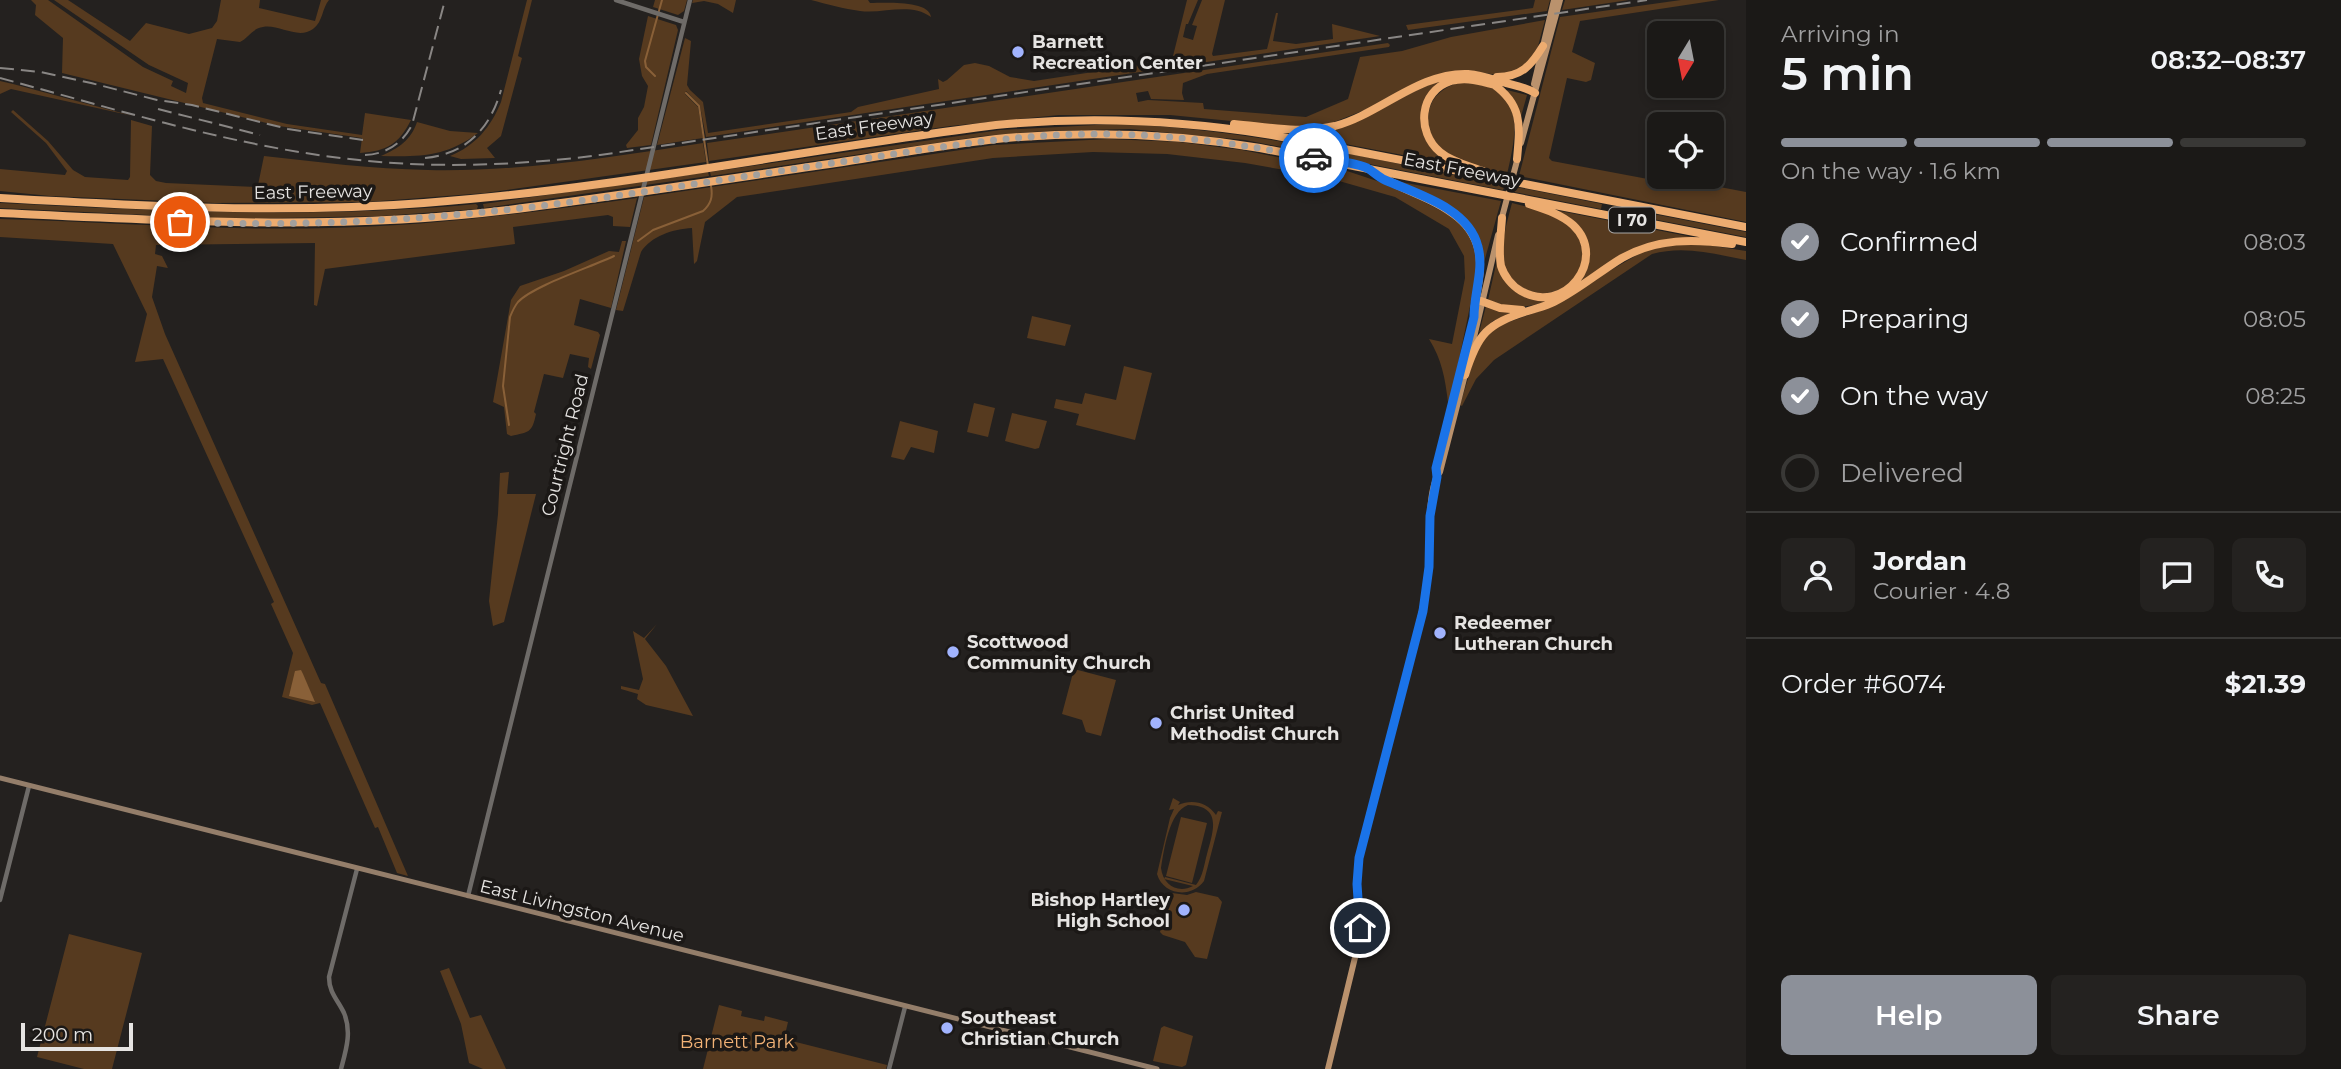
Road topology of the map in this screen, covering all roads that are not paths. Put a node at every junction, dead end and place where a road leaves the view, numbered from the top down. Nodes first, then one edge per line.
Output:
1 (616, 0) edge
2 (690, 0) edge
3 (1557, 2) edge
4 (684, 22) junction
5 (1551, 26) junction
6 (1543, 46) junction
7 (1490, 81) junction
8 (1535, 93) junction
9 (1216, 126) junction
10 (1517, 159) junction
11 (1367, 168) junction
12 (1497, 179) junction
13 (1518, 197) junction
14 (0, 198) edge
15 (0, 213) edge
16 (1502, 218) junction
17 (1746, 227) edge
18 (1746, 244) edge
19 (1481, 302) junction
20 (1529, 310) junction
21 (1474, 317) junction
22 (1465, 375) junction
23 (1437, 477) junction
24 (0, 778) edge
25 (29, 786) junction
26 (357, 869) junction
27 (468, 897) junction
28 (0, 900) edge
29 (905, 1007) junction
30 (341, 1069) edge
31 (889, 1069) edge
32 (1157, 1069) edge
33 (1328, 1069) edge

1 - 4 street
2 - 4 street, Courtright Road
3 - 5 main road
4 - 27 street, Courtright Road
5 - 6 main road
5 - 8 main road
6 - 7 highway
6 - 8 main road
7 - 8 highway
7 - 9 highway
7 - 10 highway
7 - 12 highway
8 - 10 main road
9 - 12 highway, East Freeway / I 70
9 - 14 highway, East Freeway / I 70
10 - 16 main road
11 - 13 highway, East Freeway / I 70
11 - 15 highway, East Freeway / I 70
11 - 21 highway
12 - 17 highway, East Freeway / I 70
13 - 16 highway
13 - 18 highway, East Freeway / I 70
16 - 19 main road
18 - 20 highway
19 - 20 highway
19 - 21 main road
19 - 22 main road
20 - 22 highway
21 - 23 main road
22 - 23 main road
23 - 33 main road
24 - 25 main road, East Livingston Avenue
25 - 26 main road, East Livingston Avenue
25 - 28 street
26 - 27 main road, East Livingston Avenue
26 - 30 street
27 - 29 main road, East Livingston Avenue
29 - 31 street
29 - 32 main road, East Livingston Avenue

